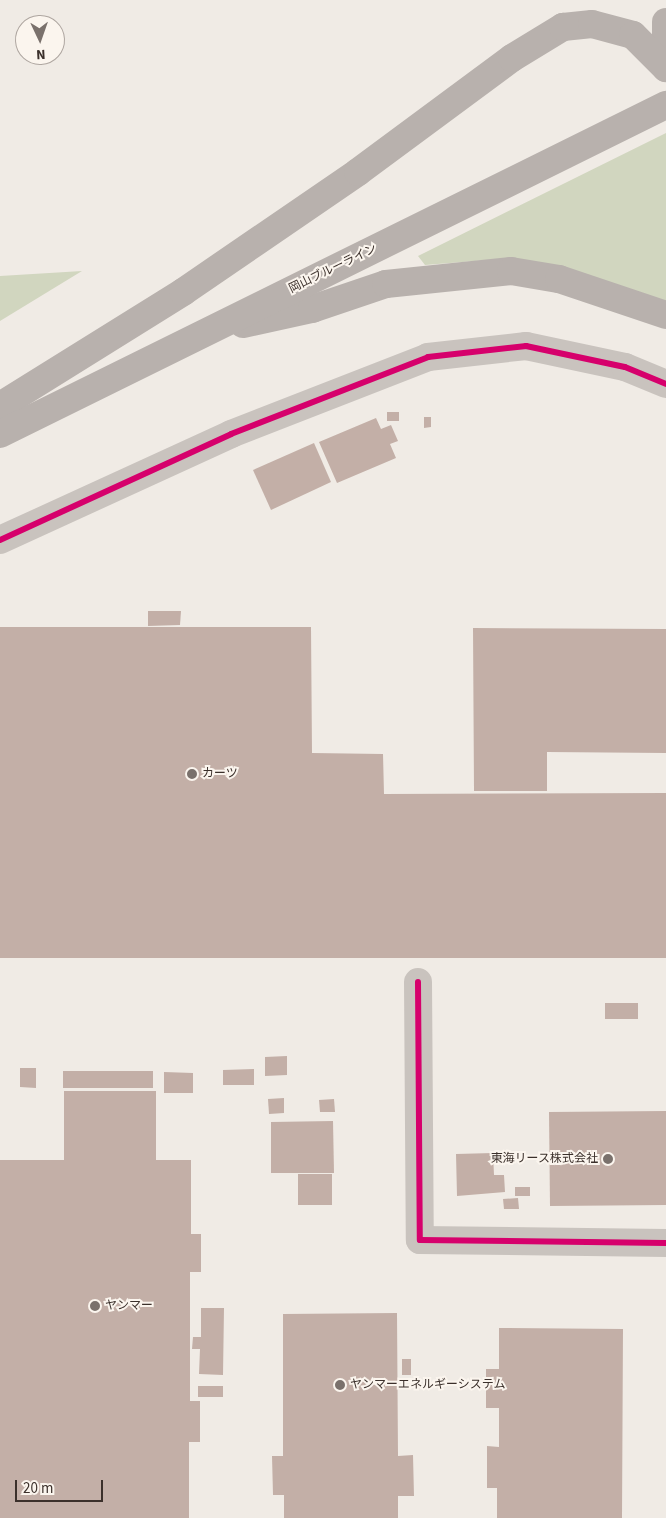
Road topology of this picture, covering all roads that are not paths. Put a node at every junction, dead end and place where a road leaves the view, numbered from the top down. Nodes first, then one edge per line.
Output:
1 (666, 22) edge
2 (666, 105) edge
3 (666, 315) edge
4 (202, 333) junction
5 (666, 384) edge
6 (0, 406) edge
7 (0, 434) edge
8 (0, 540) edge
9 (418, 982) dead end
10 (666, 1243) edge

1 - 6 main road
2 - 4 main road, 岡山ブルーライン
3 - 4 main road
4 - 7 main road, 岡山ブルーライン
5 - 8 street
9 - 10 street

